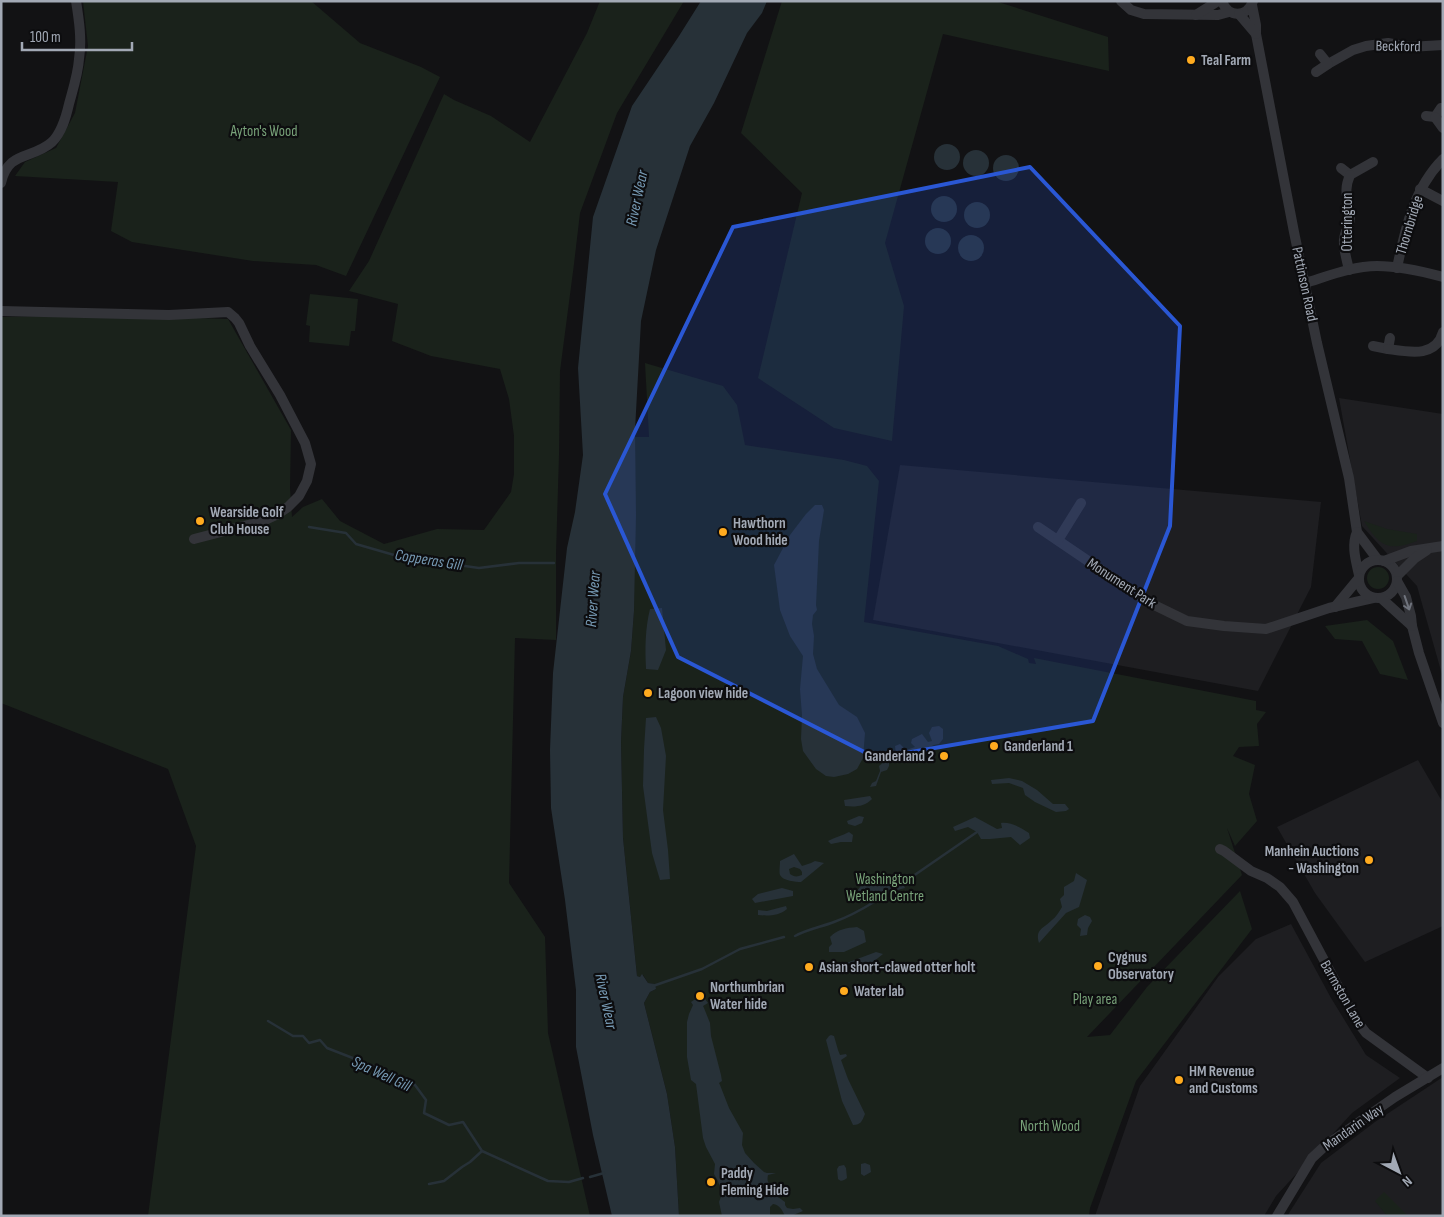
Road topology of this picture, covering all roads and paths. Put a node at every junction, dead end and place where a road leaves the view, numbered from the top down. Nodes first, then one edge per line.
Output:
1 (76, 1) edge
2 (1121, 1) edge
3 (1218, 1) edge
4 (1222, 1) edge
5 (1253, 3) edge
6 (1234, 13) junction
7 (1195, 15) junction
8 (1256, 34) junction
9 (1443, 45) edge
10 (1320, 54) dead end
11 (1328, 64) junction
12 (1316, 72) dead end
13 (1434, 114) dead end
14 (1443, 128) edge
15 (1443, 159) edge
16 (1375, 162) dead end
17 (1341, 168) dead end
18 (1350, 175) junction
19 (1, 183) edge
20 (1420, 189) junction
21 (1443, 201) edge
22 (1397, 268) junction
23 (1349, 270) junction
24 (1443, 277) edge
25 (1305, 284) junction
26 (1, 311) edge
27 (1443, 332) edge
28 (1390, 338) dead end
29 (1373, 346) dead end
30 (1388, 349) junction
31 (1082, 503) dead end
32 (1038, 527) dead end
33 (1357, 532) junction
34 (194, 539) dead end
35 (1058, 540) junction
36 (1443, 546) edge
37 (1430, 549) junction
38 (1381, 561) junction
39 (1359, 577) junction
40 (1397, 578) junction
41 (1377, 598) junction
42 (1335, 607) junction
43 (1412, 626) junction
44 (1443, 723) edge
45 (1220, 849) dead end
46 (1443, 1068) edge
47 (1428, 1078) junction
48 (1277, 1216) edge

1 - 19 street
2 - 7 street
3 - 7 street
4 - 6 street, Pattinson Road
5 - 6 street
5 - 8 street, Pattinson Road
6 - 7 street
6 - 8 street, Pattinson Road
8 - 25 street, Pattinson Road
9 - 11 street, Beckford
10 - 11 street
11 - 12 street, Beckford
13 - 14 street
15 - 20 street, Thornbridge
16 - 18 street, Otterington
17 - 18 street, Otterington
18 - 23 street, Otterington
20 - 21 street
20 - 22 street, Thornbridge
22 - 23 street, Thornbridge
22 - 24 street, Thornbridge
23 - 25 street, Thornbridge
25 - 33 street, Pattinson Road
26 - 34 street
27 - 30 street
28 - 30 street
29 - 30 street
31 - 35 street
32 - 35 street, Monument Park
33 - 38 street, Pattinson Road
33 - 39 street, Pattinson Road
35 - 42 street, Monument Park
36 - 37 street
37 - 38 street
37 - 40 street
38 - 39 street
38 - 40 street
39 - 41 street
39 - 42 street
40 - 41 street
40 -> 43 street
41 - 42 street, Monument Park
41 - 43 street
43 - 44 street
45 - 47 street, Barmston Lane
46 - 47 street
47 - 48 street, Mandarin Way

